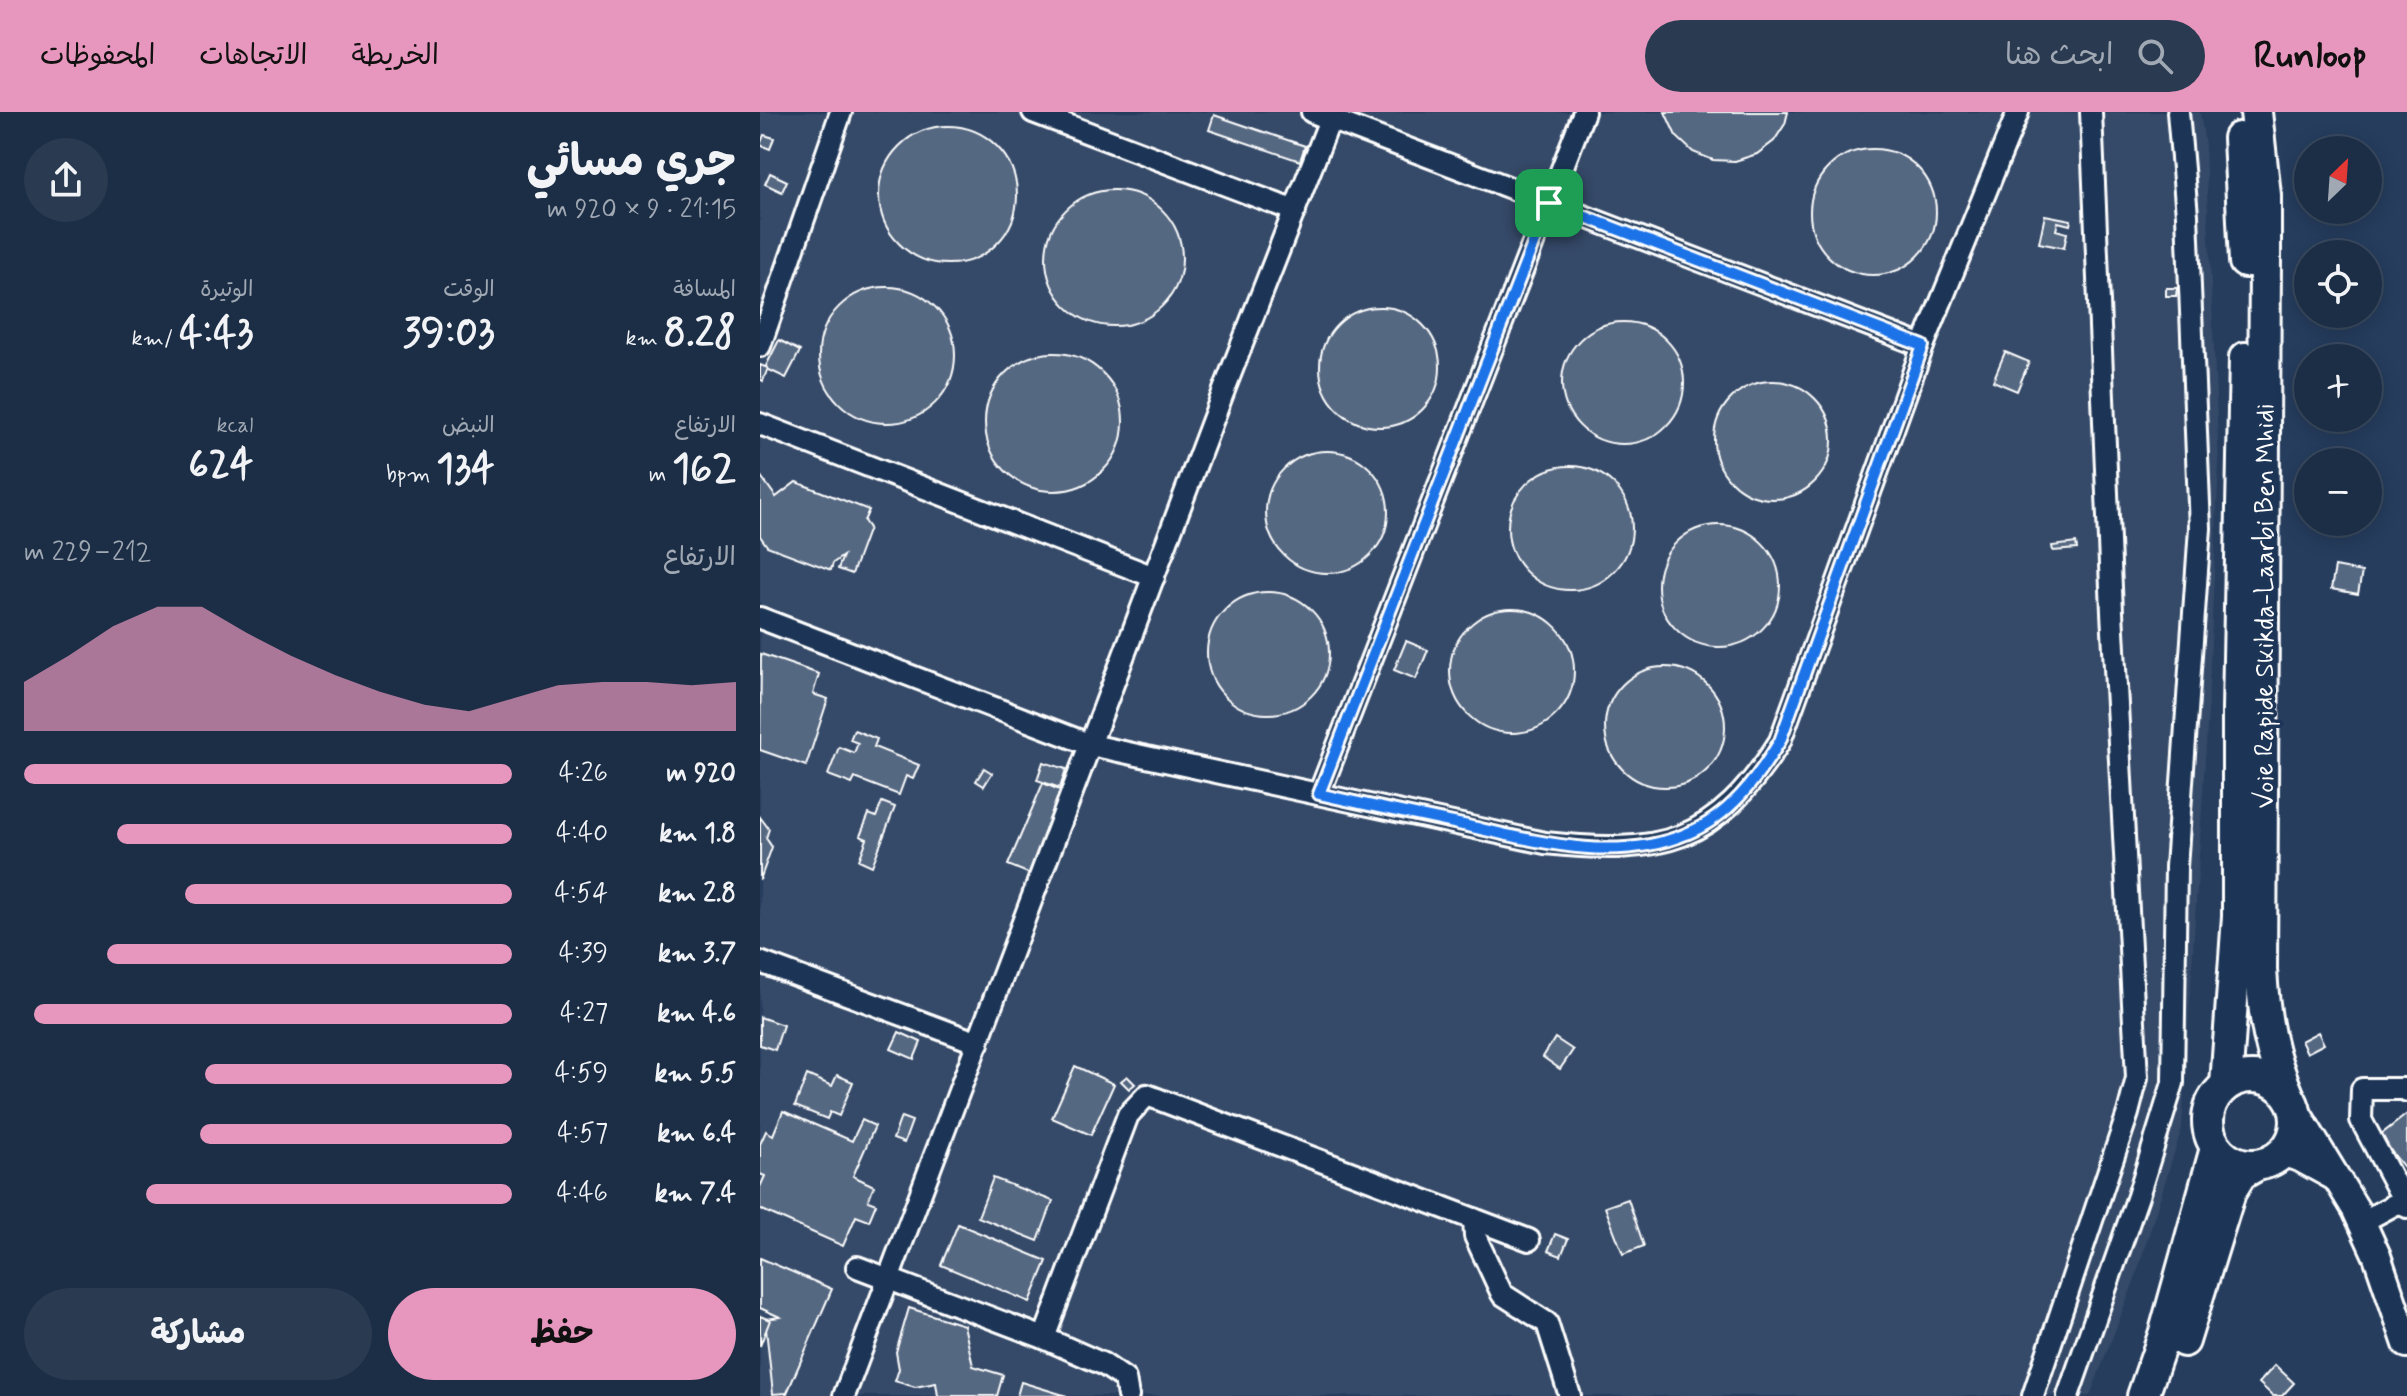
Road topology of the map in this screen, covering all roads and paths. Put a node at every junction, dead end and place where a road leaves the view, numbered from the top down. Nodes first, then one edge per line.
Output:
1 (841, 112) edge
2 (1033, 112) edge
3 (1584, 112) edge
4 (2018, 112) edge
5 (2091, 112) edge
6 (2178, 112) edge
7 (2236, 112) edge
8 (2256, 112) edge
9 (1325, 114) edge
10 (1549, 203) junction
11 (1295, 211) junction
12 (760, 346) edge
13 (1923, 346) junction
14 (760, 424) edge
15 (1154, 577) junction
16 (760, 618) edge
17 (1091, 745) junction
18 (1319, 794) junction
19 (760, 962) edge
20 (978, 1043) junction
21 (2226, 1085) junction
22 (2407, 1091) edge
23 (2291, 1102) junction
24 (2216, 1148) junction
25 (2283, 1153) junction
26 (2255, 1166) junction
27 (2336, 1178) junction
28 (2405, 1204) edge
29 (1474, 1219) junction
30 (2362, 1222) junction
31 (1529, 1240) dead end
32 (857, 1267) dead end
33 (888, 1280) junction
34 (1044, 1338) junction
35 (2407, 1344) edge
36 (844, 1396) edge
37 (1128, 1396) edge
38 (1570, 1396) edge
39 (2033, 1396) edge
40 (2068, 1396) edge
41 (2143, 1396) edge
42 (2165, 1396) edge

1 - 12 street
2 - 11 street
3 - 10 street
4 - 13 street
5 - 39 street
6 - 40 street
7 - 21 highway, Voie Rapide Skikda-Laarbi Ben Mhidi
8 - 23 highway, Voie Rapide Skikda-Laarbi Ben Mhidi
9 - 10 street
9 - 11 street
10 - 13 street
10 - 18 street
11 - 15 street
13 - 18 street
14 - 15 street
15 - 17 street
16 - 17 street
17 - 18 street
17 - 20 street
19 - 20 street
20 - 33 street
21 - 23 highway
21 - 24 highway
22 - 28 street
23 - 25 highway
23 - 27 main road
24 - 26 highway
24 - 41 highway
25 - 26 highway
25 - 27 main road
26 - 42 highway
27 - 30 main road
28 - 30 street
29 - 31 street
29 - 34 street
29 - 38 street
30 - 35 main road
32 - 33 street
33 - 34 street
33 - 36 street
34 - 37 street

